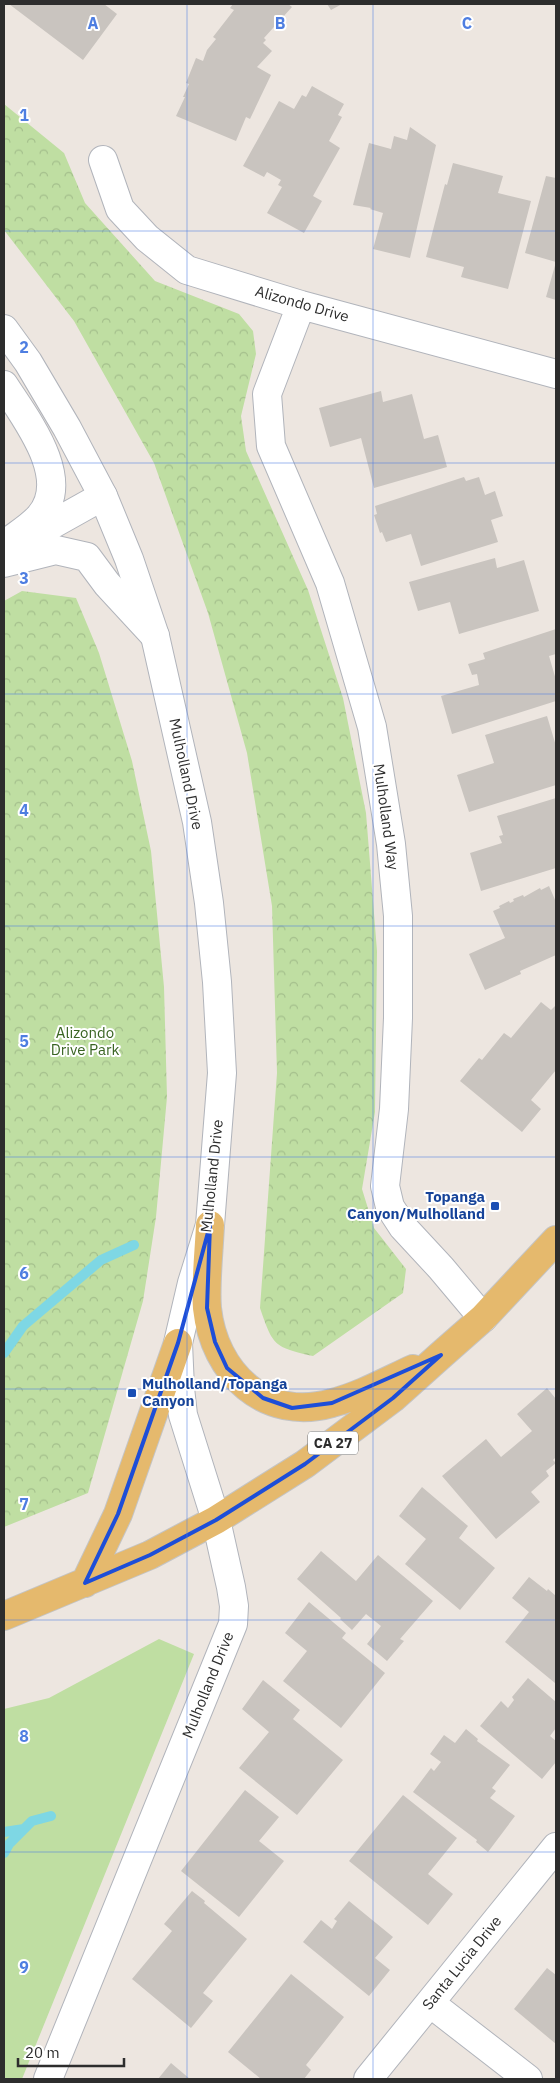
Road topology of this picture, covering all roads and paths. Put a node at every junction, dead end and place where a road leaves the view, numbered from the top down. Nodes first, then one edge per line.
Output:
1 (103, 160) dead end
2 (301, 304) junction
3 (4, 329) edge
4 (556, 374) edge
5 (4, 385) edge
6 (103, 496) junction
7 (4, 545) edge
8 (4, 552) edge
9 (4, 563) edge
10 (155, 636) junction
11 (210, 1225) junction
12 (556, 1240) edge
13 (483, 1318) junction
14 (178, 1343) junction
15 (441, 1356) junction
16 (216, 1520) junction
17 (85, 1583) junction
18 (4, 1616) edge
19 (556, 1847) edge
20 (430, 2003) junction
21 (48, 2079) edge
22 (368, 2079) edge
23 (528, 2079) edge

1 - 2 street, Alizondo Drive
2 - 4 street, Alizondo Drive
2 - 13 street, Mulholland Way
3 - 6 street, Mulholland Drive
5 - 7 street
6 - 8 street
6 - 10 street, Mulholland Drive
9 - 10 street
10 - 11 street, Mulholland Drive
11 - 14 street, Mulholland Drive
11 - 15 main road
12 - 13 main road, CA 27
13 - 15 main road, CA 27
14 - 16 street, Mulholland Drive
14 - 17 main road
15 - 16 main road, CA 27
16 - 17 main road, CA 27
16 - 21 street, Mulholland Drive
17 - 18 main road, CA 27
19 - 20 street, Santa Lucia Drive
20 - 22 street, Santa Lucia Drive
20 - 23 street

